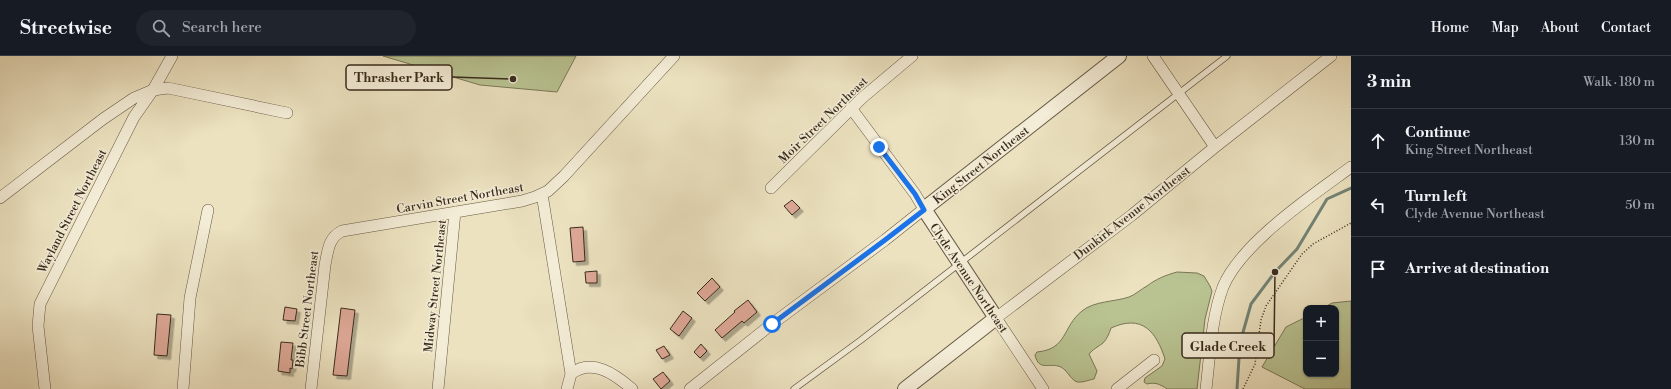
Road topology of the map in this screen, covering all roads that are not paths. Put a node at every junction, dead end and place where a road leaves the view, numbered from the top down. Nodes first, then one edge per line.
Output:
1 (172, 56) edge
2 (674, 56) edge
3 (912, 56) edge
4 (1119, 56) edge
5 (1153, 56) edge
6 (1227, 56) edge
7 (1331, 56) edge
8 (153, 90) junction
9 (1178, 94) junction
10 (852, 108) junction
11 (287, 113) dead end
12 (1215, 147) junction
13 (1351, 167) edge
14 (771, 188) dead end
15 (542, 194) junction
16 (0, 198) edge
17 (208, 210) dead end
18 (924, 210) junction
19 (455, 212) junction
20 (336, 234) joint
21 (959, 263) junction
22 (996, 318) junction
23 (1154, 360) dead end
24 (571, 374) junction
25 (45, 389) edge
26 (183, 389) edge
27 (311, 389) edge
28 (438, 389) edge
29 (567, 389) edge
30 (632, 389) edge
31 (690, 389) edge
32 (794, 389) edge
33 (905, 389) edge
34 (1043, 389) edge
35 (1117, 389) edge
36 (1206, 389) edge

1 - 8 street, Wayland Street Northeast
2 - 15 street, Carvin Street Northeast
3 - 10 street, Moir Street Northeast
4 - 18 street, King Street Northeast
5 - 9 street
6 - 9 lane
7 - 12 street, Dunkirk Avenue Northeast
8 - 11 street
8 - 16 street
8 - 25 street, Wayland Street Northeast
9 - 12 street
9 - 21 lane
10 - 14 street, Moir Street Northeast
10 - 18 street, Clyde Avenue Northeast
12 - 22 street, Dunkirk Avenue Northeast
13 - 36 street
15 - 19 street, Carvin Street Northeast
15 - 24 street
17 - 26 street
18 - 21 street, Clyde Avenue Northeast
18 - 31 street, King Street Northeast
19 - 20 street, Carvin Street Northeast
19 - 28 street, Midway Street Northeast
20 - 27 street, Bibb Street Northeast
21 - 22 street, Clyde Avenue Northeast
21 - 32 lane
22 - 33 street, Dunkirk Avenue Northeast
22 - 34 street, Clyde Avenue Northeast
23 - 35 street
24 - 29 street
24 - 30 street

